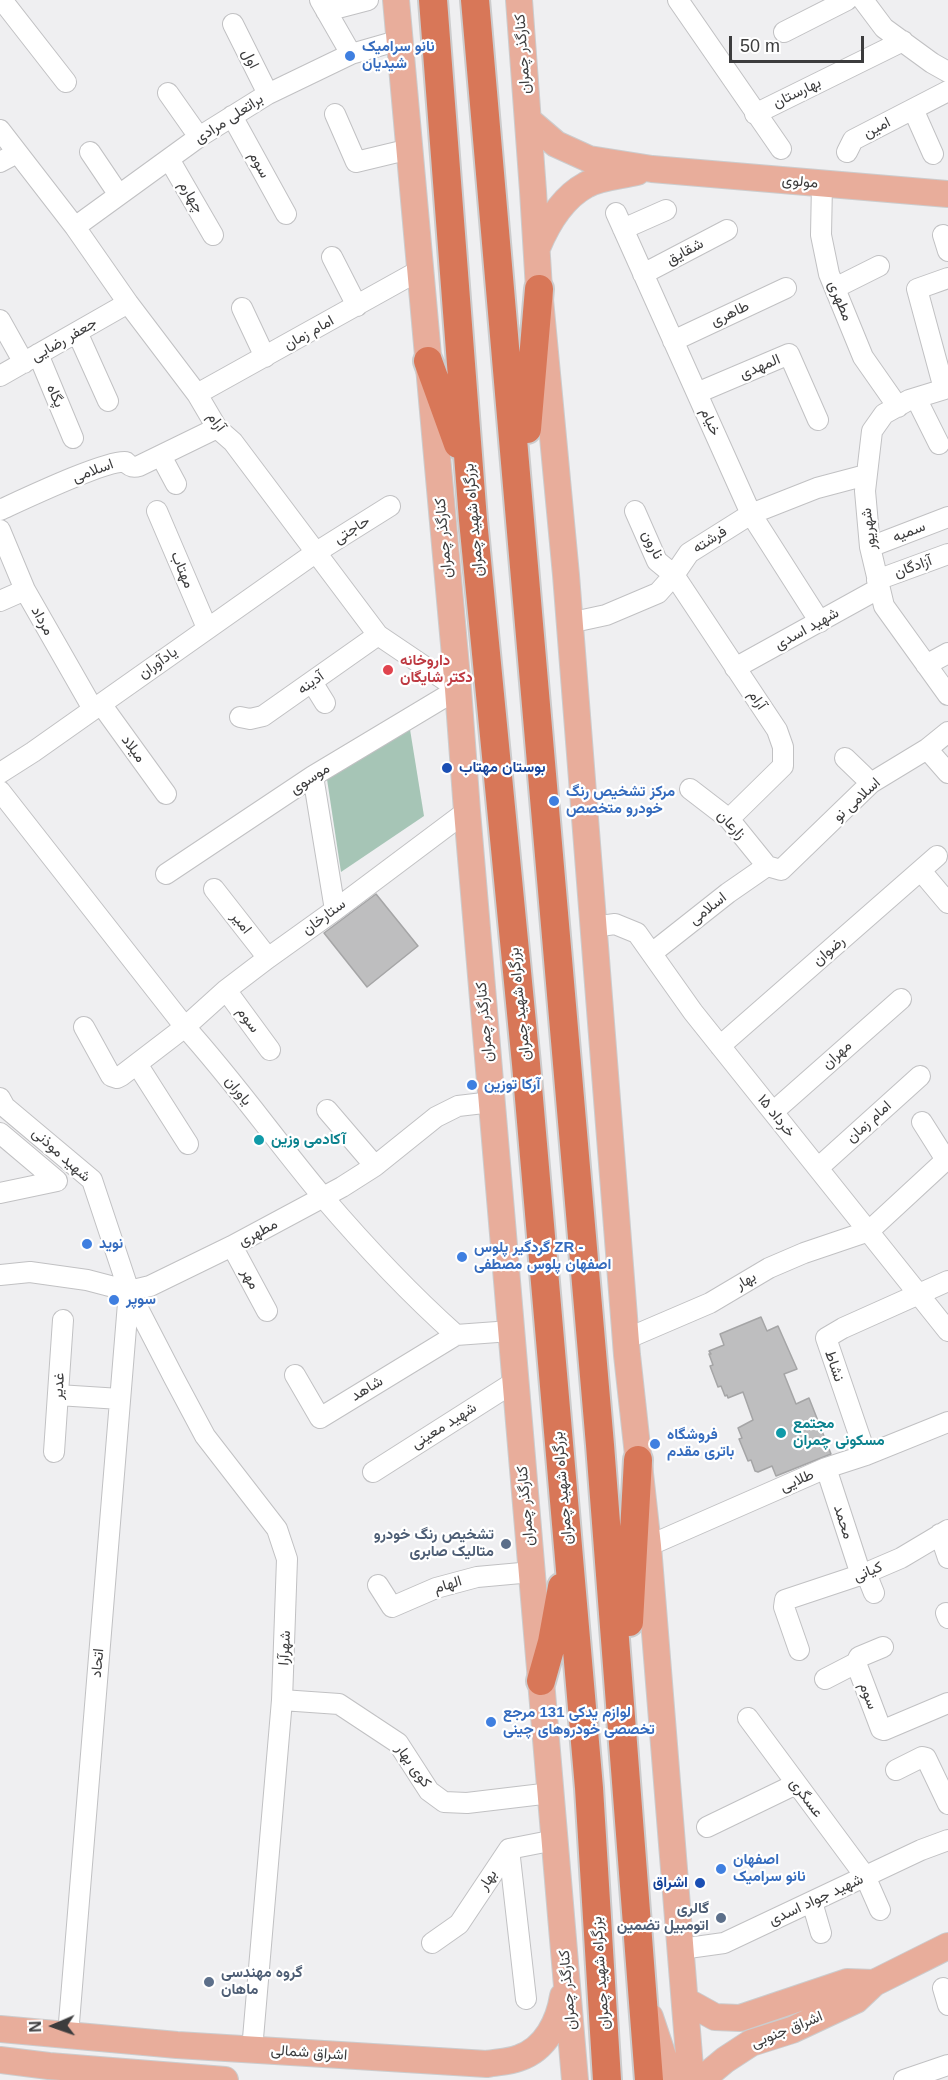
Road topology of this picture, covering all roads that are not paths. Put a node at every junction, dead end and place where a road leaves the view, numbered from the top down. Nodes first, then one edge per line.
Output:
1 (2, 0) edge
2 (368, 0) edge
3 (396, 0) edge
4 (433, 0) edge
5 (475, 0) edge
6 (519, 0) edge
7 (678, 0) edge
8 (847, 0) edge
9 (863, 0) edge
10 (323, 6) edge
11 (233, 24) dead end
12 (784, 32) dead end
13 (400, 40) junction
14 (903, 41) junction
15 (351, 54) junction
16 (948, 72) edge
17 (66, 82) dead end
18 (948, 91) edge
19 (168, 93) dead end
20 (268, 94) junction
21 (913, 109) junction
22 (335, 114) dead end
23 (755, 114) junction
24 (232, 116) junction
25 (528, 120) junction
26 (0, 130) edge
27 (199, 137) junction
28 (410, 149) junction
29 (780, 149) dead end
30 (90, 152) dead end
31 (847, 152) dead end
32 (933, 154) dead end
33 (9, 158) edge
34 (169, 159) junction
35 (652, 169) junction
36 (822, 184) junction
37 (948, 194) edge
38 (119, 195) junction
39 (666, 210) dead end
40 (286, 214) dead end
41 (75, 227) junction
42 (727, 230) dead end
43 (213, 235) dead end
44 (536, 248) junction
45 (332, 257) dead end
46 (879, 266) dead end
47 (420, 270) junction
48 (643, 274) junction
49 (948, 278) edge
50 (786, 288) dead end
51 (835, 288) junction
52 (539, 289) junction
53 (128, 303) junction
54 (357, 306) junction
55 (242, 308) dead end
56 (0, 320) edge
57 (77, 332) junction
58 (673, 341) junction
59 (265, 357) junction
60 (31, 358) junction
61 (428, 361) junction
62 (0, 376) edge
63 (946, 388) edge
64 (697, 393) junction
65 (197, 394) junction
66 (916, 398) junction
67 (108, 400) dead end
68 (898, 406) junction
69 (818, 420) dead end
70 (218, 428) junction
71 (73, 438) dead end
72 (939, 444) dead end
73 (161, 456) junction
74 (866, 475) junction
75 (470, 476) junction
76 (176, 484) dead end
77 (390, 506) dead end
78 (0, 510) edge
79 (157, 511) dead end
80 (635, 511) dead end
81 (751, 514) junction
82 (520, 515) junction
83 (948, 517) edge
84 (1, 535) edge
85 (870, 547) junction
86 (315, 553) junction
87 (948, 554) edge
88 (674, 575) junction
89 (878, 584) junction
90 (25, 590) junction
91 (0, 601) edge
92 (820, 622) junction
93 (569, 623) junction
94 (207, 628) junction
95 (378, 635) junction
96 (948, 653) edge
97 (926, 665) junction
98 (735, 668) junction
99 (312, 682) junction
100 (458, 689) junction
101 (948, 695) edge
102 (325, 703) dead end
103 (97, 706) junction
104 (240, 717) dead end
105 (948, 732) edge
106 (927, 749) junction
107 (845, 758) dead end
108 (0, 773) edge
109 (948, 773) edge
110 (313, 776) junction
111 (871, 783) junction
112 (690, 789) dead end
113 (0, 791) edge
114 (166, 794) dead end
115 (467, 811) junction
116 (729, 819) junction
117 (936, 856) dead end
118 (767, 866) junction
119 (921, 871) junction
120 (166, 874) dead end
121 (214, 889) dead end
122 (948, 903) edge
123 (335, 910) junction
124 (593, 927) junction
125 (652, 953) junction
126 (268, 958) junction
127 (226, 990) junction
128 (900, 999) dead end
129 (84, 1027) dead end
130 (185, 1027) junction
131 (720, 1046) junction
132 (270, 1050) dead end
133 (137, 1064) junction
134 (920, 1076) dead end
135 (0, 1098) edge
136 (492, 1102) junction
137 (327, 1110) dead end
138 (774, 1112) junction
139 (922, 1122) dead end
140 (0, 1133) edge
141 (188, 1144) dead end
142 (946, 1164) edge
143 (375, 1166) junction
144 (818, 1168) junction
145 (0, 1193) edge
146 (324, 1198) junction
147 (869, 1231) junction
148 (232, 1246) junction
149 (0, 1275) edge
150 (948, 1281) edge
151 (129, 1291) junction
152 (918, 1295) junction
153 (267, 1311) dead end
154 (63, 1320) dead end
155 (511, 1331) junction
156 (948, 1331) edge
157 (456, 1335) junction
158 (626, 1339) junction
159 (296, 1375) dead end
160 (516, 1381) junction
161 (58, 1395) junction
162 (120, 1399) junction
163 (948, 1422) edge
164 (54, 1452) dead end
165 (866, 1455) junction
166 (638, 1460) junction
167 (826, 1468) junction
168 (373, 1472) dead end
169 (944, 1532) edge
170 (648, 1546) junction
171 (569, 1553) junction
172 (948, 1558) edge
173 (532, 1572) junction
174 (863, 1574) junction
175 (378, 1585) dead end
176 (874, 1593) dead end
177 (883, 1647) dead end
178 (799, 1650) dead end
179 (856, 1664) junction
180 (825, 1679) dead end
181 (541, 1681) junction
182 (282, 1700) junction
183 (948, 1703) edge
184 (748, 1718) dead end
185 (622, 1735) junction
186 (896, 1770) dead end
187 (796, 1784) junction
188 (551, 1793) junction
189 (948, 1804) edge
190 (707, 1827) dead end
191 (555, 1840) junction
192 (946, 1845) edge
193 (509, 1849) junction
194 (865, 1876) junction
195 (812, 1902) junction
196 (880, 1910) dead end
197 (821, 1933) dead end
198 (432, 1943) dead end
199 (948, 1946) edge
200 (681, 1949) junction
201 (567, 1978) junction
202 (874, 1983) junction
203 (642, 1994) junction
204 (526, 2000) dead end
205 (686, 2001) junction
206 (0, 2029) edge
207 (68, 2035) junction
208 (252, 2049) junction
209 (0, 2060) edge
210 (487, 2064) junction
211 (943, 2071) edge
212 (49, 2073) edge
213 (910, 2079) edge
214 (225, 2080) edge
215 (526, 2080) edge
216 (575, 2080) edge
217 (607, 2080) edge
218 (649, 2080) edge
219 (668, 2080) edge
220 (692, 2080) edge
221 (702, 2080) edge

1 - 17 street
2 - 10 street
3 - 13 main road, کنارگذر چمران
4 - 75 highway, بزرگراه شهید چمران
5 - 82 highway
6 - 25 main road, کنارگذر چمران
7 - 23 street
8 - 12 street
9 - 14 street
10 - 15 street
11 - 20 street, اول
13 - 15 street, براتعلی مرادی
13 - 28 main road, کنارگذر چمران
14 - 16 street
14 - 23 street, بهارستان
15 - 20 street, براتعلی مرادی
18 - 21 street, امین
19 - 27 street
20 - 24 street, براتعلی مرادی
21 - 31 street, امین
21 - 32 street
22 - 28 street
23 - 29 street
24 - 27 street, براتعلی مرادی
24 - 40 street, سوم
25 - 35 main road, مولوی
25 - 44 main road, کنارگذر چمران
26 - 33 street, آرام
27 - 34 street, براتعلی مرادی
28 - 47 main road, کنارگذر چمران
30 - 38 street
33 - 41 street, آرام
34 - 38 street, براتعلی مرادی
34 - 43 street, چهارم
35 - 36 main road, مولوی
35 - 44 main road, مولوی
36 - 37 main road, مولوی
36 - 51 street, مطهری
38 - 41 street, براتعلی مرادی
39 - 48 street, خیام
41 - 53 street, آرام
42 - 48 street, شقایق
44 - 52 main road, کنارگذر چمران
45 - 54 street
46 - 51 street
47 - 54 street, امام زمان
47 - 61 main road, کنارگذر چمران
48 - 58 street, خیام
49 - 63 street
50 - 58 street, طاهری
51 - 68 street, مطهری
52 - 82 highway
52 - 93 main road, کنارگذر چمران
53 - 57 street, جعفر رضایی
53 - 65 street, آرام
54 - 59 street, امام زمان
55 - 59 street
56 - 60 street, پگاه
57 - 60 street, جعفر رضایی
57 - 67 street
58 - 64 street, خیام
59 - 65 street, امام زمان
60 - 62 street, جعفر رضایی
60 - 71 street, پگاه
61 - 75 highway
61 - 100 main road, کنارگذر چمران
63 - 66 street, شهریور
64 - 69 street, المهدی
64 - 81 street, خیام
65 - 70 street, آرام
66 - 68 street, شهریور
66 - 72 street
68 - 74 street, شهریور
70 - 73 street, اسلامی
70 - 86 street, آرام
73 - 76 street
73 - 78 street, اسلامی
74 - 81 street, فرشته
74 - 85 street, شهریور
75 - 171 highway, بزرگراه شهید چمران
77 - 86 street, حاجتی
79 - 94 street, مهتاب
80 - 88 street, نارون
81 - 88 street, فرشته
81 - 92 street, خیام
82 - 185 highway
83 - 85 street, سمیه
84 - 90 street, مرداد
85 - 89 street, شهریور
86 - 94 street, یادآوران
86 - 95 street, آرام
87 - 89 street, آزادگان
88 - 93 street, فرشته
88 - 98 street, آرام
89 - 92 street, شهید اسدی
89 - 97 street, شهریور
90 - 91 street
90 - 103 street, مرداد
92 - 98 street, شهید اسدی
93 - 124 main road, کنارگذر چمران
94 - 103 street, یادآوران
95 - 99 street, آدینه
95 - 100 street, آرام
96 - 97 street
97 - 101 street, شهریور
98 - 116 street, آرام
99 - 102 street
99 - 104 street, آدینه
100 - 110 street, موسوی
100 - 115 main road, کنارگذر چمران
103 - 108 street, یادآوران
103 - 114 street, میلاد
105 - 106 street, اسلامی نو
106 - 109 street
106 - 111 street, اسلامی نو
107 - 111 street
110 - 120 street, موسوی
110 - 123 street
111 - 118 street, اسلامی نو
112 - 116 street, زارعان
113 - 130 street, یاوران
115 - 123 street, ستارخان
115 - 136 main road, کنارگذر چمران
116 - 118 street, زارعان
117 - 119 street, رضوان
118 - 125 street, اسلامی
119 - 122 street
119 - 131 street, رضوان
121 - 126 street, امیر
123 - 126 street, ستارخان
124 - 125 street, ۱۵ خرداد
124 - 158 main road, کنارگذر چمران
125 - 131 street, ۱۵ خرداد
126 - 127 street, ستارخان
127 - 130 street, ستارخان
127 - 132 street, سوم
128 - 138 street, مهران
129 - 133 street, ستارخان
130 - 133 street, ستارخان
130 - 146 street, یاوران
131 - 138 street, ۱۵ خرداد
133 - 141 street
134 - 144 street, امام زمان
135 - 151 street, شهید موذنی
136 - 143 street, مطهری
136 - 155 main road, کنارگذر چمران
137 - 143 street
138 - 144 street, ۱۵ خرداد
139 - 142 street
140 - 145 street
142 - 147 street
143 - 146 street, مطهری
144 - 147 street, ۱۵ خرداد
146 - 148 street, مطهری
146 - 157 street, یاوران
147 - 152 street, ۱۵ خرداد
147 - 158 street, بهار
148 - 151 street, مطهری
148 - 153 street, مهر
149 - 151 street
150 - 152 street
151 - 162 street, اتحاد
151 - 182 street, شهرآرا
152 - 156 street, ۱۵ خرداد
152 - 165 street, نشاط
154 - 161 street, غدیر
155 - 157 street
155 - 160 main road, کنارگذر چمران
157 - 159 street, شاهد
158 - 166 main road, کنارگذر چمران
160 - 168 street, شهید معینی
160 - 173 main road, کنارگذر چمران
161 - 162 street
161 - 164 street, غدیر
162 - 207 street, اتحاد
163 - 165 street, طلایی
165 - 167 street, طلایی
166 - 170 main road, کنارگذر چمران
166 - 185 highway
167 - 170 street, طلایی
167 - 174 street, محمد
169 - 172 street
169 - 174 street, کیانی
170 - 200 main road, کنارگذر چمران
171 - 181 highway
171 - 217 highway, بزرگراه شهید چمران
173 - 175 street, الهام
173 - 181 main road, کنارگذر چمران
174 - 176 street, محمد
174 - 178 street, کیانی
177 - 179 street
179 - 180 street
179 - 183 street, سوم
181 - 188 main road, کنارگذر چمران
182 - 188 street, کوی بهار
182 - 208 street, شهرآرا
184 - 187 street, عسگری
185 - 203 highway
186 - 189 street
187 - 190 street
187 - 194 street, عسگری
188 - 191 main road, کنارگذر چمران
191 - 193 street
191 - 201 main road, کنارگذر چمران
192 - 194 street, شهید جواد اسدی
193 - 198 street, بهار
193 - 204 street
194 - 195 street, شهید جواد اسدی
194 - 196 street, عسگری
195 - 197 street
195 - 200 street, شهید جواد اسدی
199 - 202 main road, اشراق جنوبی
200 - 205 main road, کنارگذر چمران
201 - 210 main road, اشراق شمالی
201 - 216 main road, کنارگذر چمران
202 - 205 main road, اشراق جنوبی
202 - 221 main road, اشراق جنوبی
203 - 218 highway
203 - 219 main road
205 - 220 main road, کنارگذر چمران
206 - 207 main road, اشراق شمالی
207 - 208 main road, اشراق شمالی
208 - 210 main road, اشراق شمالی
209 - 212 main road
210 - 215 main road
211 - 213 street
212 - 214 main road

